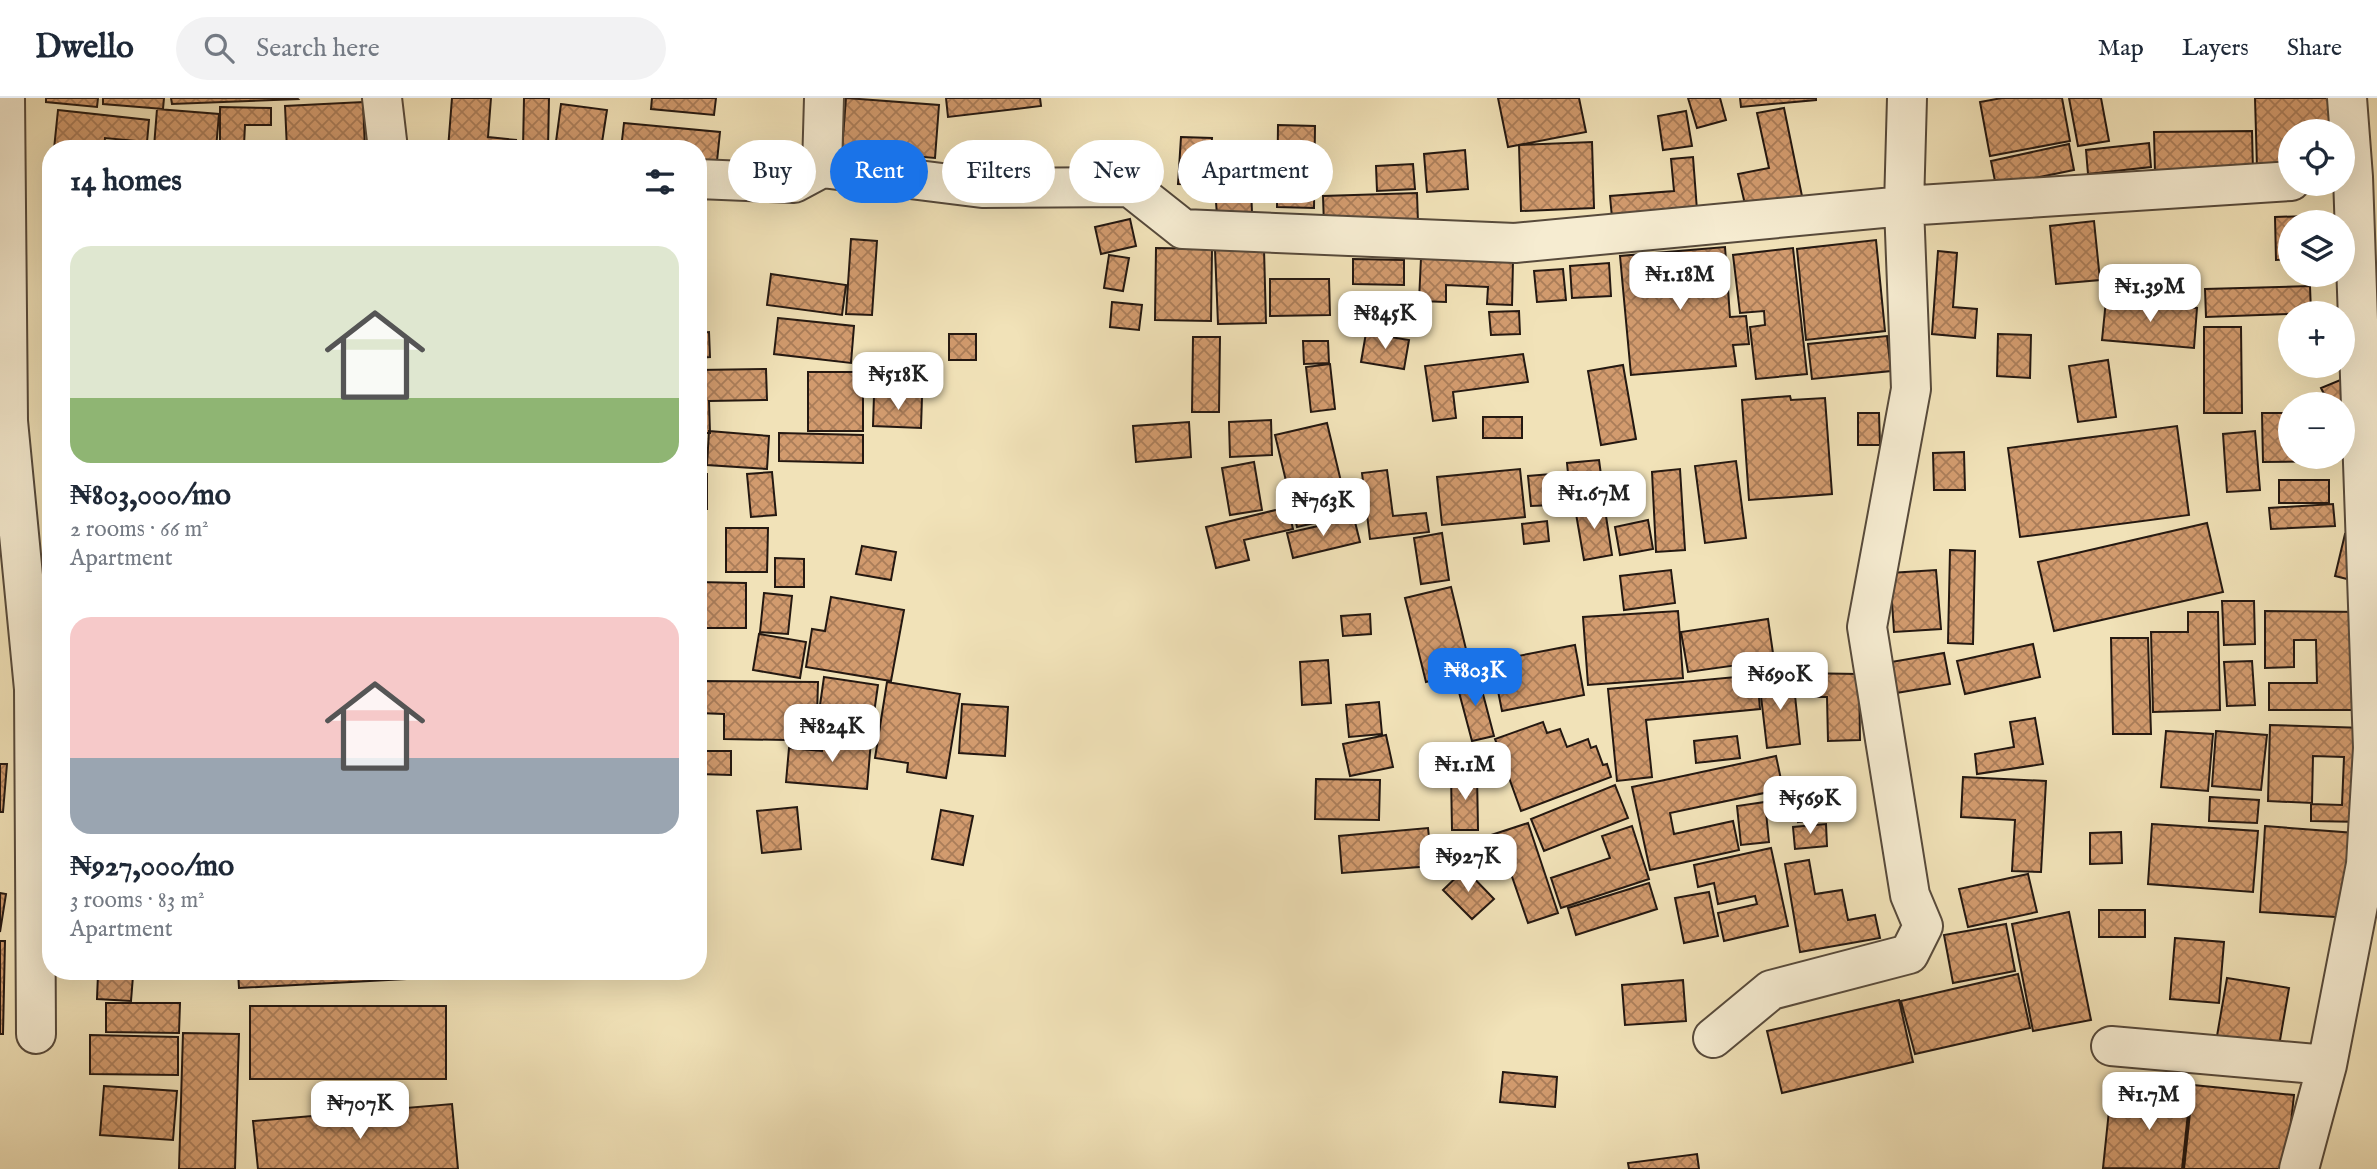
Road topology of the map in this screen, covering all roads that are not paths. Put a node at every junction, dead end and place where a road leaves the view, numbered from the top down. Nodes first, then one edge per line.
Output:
1 (5, 98) edge
2 (382, 98) edge
3 (824, 98) edge
4 (1908, 98) edge
5 (2347, 98) edge
6 (387, 140) edge
7 (822, 168) junction
8 (2358, 176) edge
9 (707, 179) edge
10 (2278, 182) edge
11 (1904, 206) junction
12 (36, 1034) dead end
13 (1713, 1038) dead end
14 (2111, 1046) dead end
15 (2327, 1065) junction
16 (2299, 1169) edge

1 - 12 street
2 - 6 street
3 - 7 street
4 - 11 street
5 - 8 street
7 - 9 street
7 - 11 street
8 - 15 street
10 - 11 street
11 - 13 street
14 - 15 street
15 - 16 street

